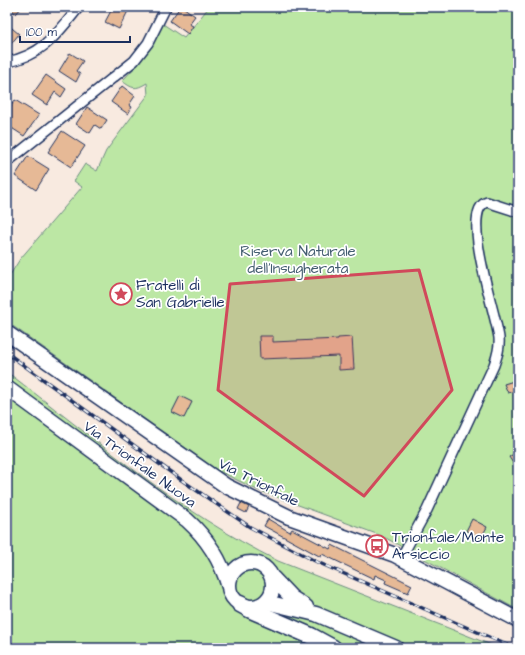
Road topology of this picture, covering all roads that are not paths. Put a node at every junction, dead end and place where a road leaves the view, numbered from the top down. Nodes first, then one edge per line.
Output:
1 (79, 7) edge
2 (166, 7) edge
3 (7, 62) edge
4 (7, 162) edge
5 (518, 212) edge
6 (7, 333) edge
7 (7, 388) edge
8 (401, 558) junction
9 (273, 578) junction
10 (229, 587) junction
11 (266, 602) junction
12 (240, 604) junction
13 (316, 614) junction
14 (518, 620) edge
15 (333, 648) edge
16 (396, 648) edge

1 - 3 street
2 - 4 street
5 - 8 street
6 - 8 main road, Via Trionfale
7 - 10 main road, Via Trionfale Nuova
8 - 14 main road, Via Trionfale
9 - 10 main road
9 - 11 main road
9 - 13 main road
10 - 12 main road
11 - 12 main road
11 - 13 main road
12 - 15 highway
13 - 16 main road

